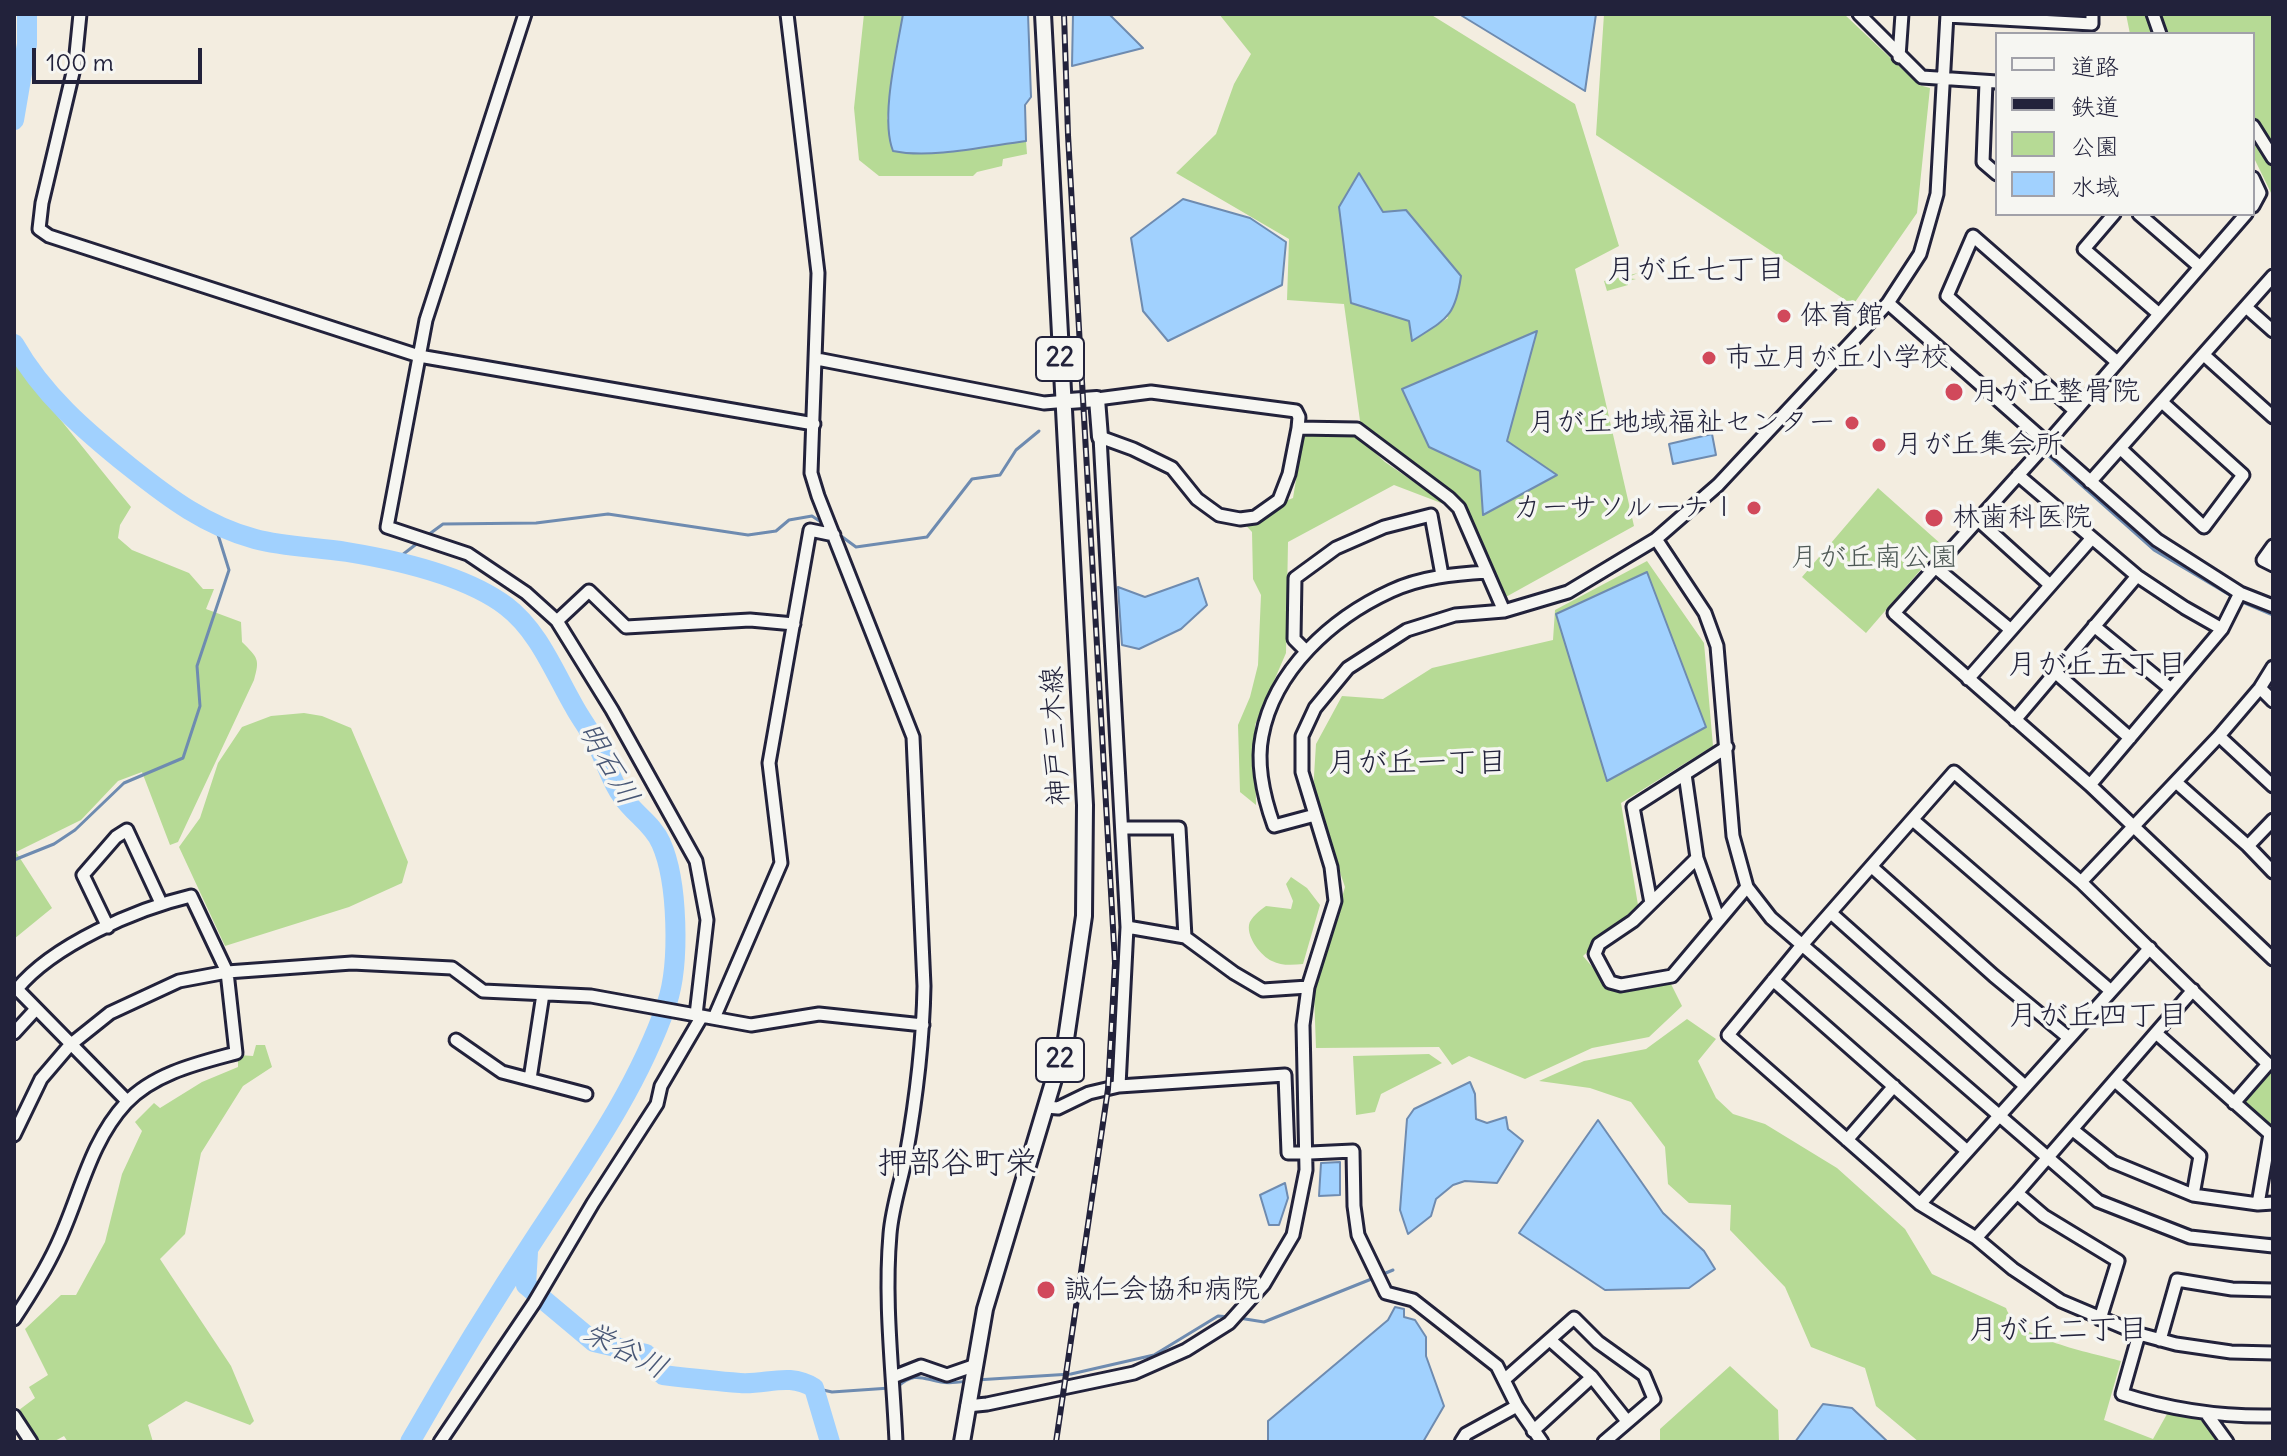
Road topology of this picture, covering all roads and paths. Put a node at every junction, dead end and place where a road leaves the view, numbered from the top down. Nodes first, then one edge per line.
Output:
1 (80, 14) edge
2 (525, 14) edge
3 (787, 14) edge
4 (1043, 14) edge
5 (1859, 14) edge
6 (1902, 14) edge
7 (2092, 14) edge
8 (1947, 15) edge
9 (1990, 16) edge
10 (1899, 57) junction
11 (1944, 79) junction
12 (1991, 82) edge
13 (2255, 129) edge
14 (2273, 158) edge
15 (1995, 172) edge
16 (2255, 182) edge
17 (2255, 202) edge
18 (2112, 216) edge
19 (2141, 216) edge
20 (2240, 216) edge
21 (2200, 267) junction
22 (2273, 276) edge
23 (1888, 303) junction
24 (2246, 307) junction
25 (2159, 314) junction
26 (2273, 331) edge
27 (2204, 355) junction
28 (419, 356) junction
29 (817, 359) junction
30 (2117, 362) junction
31 (1097, 399) junction
32 (1066, 402) junction
33 (2162, 402) junction
34 (2075, 411) junction
35 (2273, 417) edge
36 (814, 424) junction
37 (1298, 428) junction
38 (1100, 437) junction
39 (2046, 444) junction
40 (2120, 448) junction
41 (2018, 475) junction
42 (2090, 482) junction
43 (1978, 520) junction
44 (834, 535) junction
45 (2092, 538) junction
46 (1656, 539) junction
47 (2273, 546) edge
48 (2273, 565) edge
49 (1935, 567) junction
50 (1487, 572) junction
51 (1442, 575) junction
52 (2137, 576) junction
53 (2050, 585) junction
54 (2240, 593) junction
55 (2273, 606) edge
56 (1504, 611) junction
57 (557, 621) junction
58 (794, 624) junction
59 (2094, 626) junction
60 (2222, 629) junction
61 (2011, 630) junction
62 (1306, 651) junction
63 (2273, 667) edge
64 (2055, 672) junction
65 (1968, 679) junction
66 (2260, 688) junction
67 (2171, 689) junction
68 (2273, 701) edge
69 (2015, 720) junction
70 (2219, 736) junction
71 (2130, 738) junction
72 (1727, 747) junction
73 (1685, 774) junction
74 (2177, 783) junction
75 (2090, 785) junction
76 (2273, 786) edge
77 (1315, 815) junction
78 (1913, 820) junction
79 (2273, 820) edge
80 (2135, 827) junction
81 (1122, 828) junction
82 (2248, 846) junction
83 (1697, 858) junction
84 (1872, 867) junction
85 (2273, 872) edge
86 (2081, 882) junction
87 (1747, 887) junction
88 (161, 903) junction
89 (1651, 903) junction
90 (1831, 913) junction
91 (1719, 920) junction
92 (108, 927) junction
93 (1127, 927) junction
94 (1185, 937) junction
95 (1802, 945) junction
96 (2150, 948) junction
97 (2273, 959) edge
98 (227, 972) junction
99 (1773, 980) junction
100 (1308, 987) junction
101 (2193, 990) junction
102 (2111, 991) junction
103 (543, 994) junction
104 (36, 1009) junction
105 (704, 1016) junction
106 (923, 1025) junction
107 (14, 1033) edge
108 (2156, 1033) junction
109 (2069, 1038) junction
110 (456, 1040) dead end
111 (70, 1045) junction
112 (530, 1079) junction
113 (2115, 1081) junction
114 (1119, 1086) junction
115 (1894, 1086) junction
116 (2025, 1086) junction
117 (586, 1094) dead end
118 (127, 1101) junction
119 (2234, 1103) junction
120 (1046, 1107) junction
121 (1998, 1116) junction
122 (2073, 1130) junction
123 (14, 1135) edge
124 (2271, 1135) edge
125 (1847, 1140) junction
126 (1967, 1151) junction
127 (1308, 1153) junction
128 (2047, 1158) junction
129 (2017, 1193) junction
130 (2193, 1195) junction
131 (2273, 1203) edge
132 (1920, 1204) junction
133 (2258, 1204) junction
134 (1976, 1238) junction
135 (2273, 1246) edge
136 (2273, 1290) edge
137 (14, 1319) edge
138 (2100, 1319) junction
139 (2139, 1334) junction
140 (1550, 1340) junction
141 (2160, 1340) junction
142 (2273, 1353) edge
143 (972, 1375) junction
144 (1592, 1377) junction
145 (893, 1380) junction
146 (1504, 1380) junction
147 (967, 1406) junction
148 (1517, 1406) junction
149 (2206, 1413) junction
150 (14, 1416) edge
151 (2273, 1416) edge
152 (1627, 1421) junction
153 (1533, 1431) junction
154 (31, 1442) edge
155 (440, 1442) edge
156 (896, 1442) edge
157 (962, 1442) edge
158 (1461, 1442) edge
159 (1542, 1442) edge
160 (1604, 1442) edge
161 (2227, 1442) edge

1 - 28 street
2 - 28 street
3 - 29 street
4 - 32 main road, 神戸三木線 / 22
5 - 10 street
6 - 10 street
7 - 9 street
8 - 9 street
8 - 11 street
10 - 11 street
11 - 12 street
11 - 23 street
12 - 15 street
13 - 14 street
16 - 17 street
18 - 25 street
19 - 21 street
20 - 21 street
21 - 25 street
22 - 24 street
23 - 39 street
23 - 46 street
24 - 26 street
24 - 27 street
25 - 30 street
27 - 33 street
27 - 35 street
28 - 36 street
28 - 57 street
29 - 32 street
29 - 36 street
30 - 34 street
30 - 34 street
31 - 32 main road
31 - 37 street
31 - 38 main road
32 - 120 main road, 神戸三木線 / 22
33 - 40 street
33 - 40 street
34 - 39 street
36 - 44 street
37 - 38 street
37 - 50 street
38 - 81 street
39 - 41 street
39 - 42 street
40 - 42 street
41 - 43 street
41 - 45 street
42 - 54 street
43 - 49 street
43 - 53 street
44 - 58 street
44 - 106 street
45 - 52 street
45 - 53 street
46 - 56 street
46 - 72 street
47 - 48 street
49 - 61 street
49 - 65 street
50 - 51 street
50 - 56 street
51 - 62 street
51 - 62 street
52 - 59 street
52 - 60 street
53 - 61 street
54 - 55 street
54 - 60 street
56 - 77 street
57 - 58 street
57 - 105 street
58 - 105 street
59 - 64 street
59 - 67 street
60 - 67 street
61 - 65 street
62 - 77 street
63 - 66 street
64 - 69 street
64 - 71 street
65 - 69 street
66 - 68 street
66 - 70 street
67 - 71 street
69 - 75 street
70 - 74 street
70 - 76 street
71 - 75 street
72 - 73 street
72 - 87 street
73 - 83 street
73 - 89 street
74 - 80 street
74 - 82 street
75 - 80 street
77 - 100 street
78 - 84 street
78 - 86 street
78 - 102 street
79 - 82 street
80 - 86 street
80 - 97 street
81 - 93 street
81 - 94 street
82 - 85 street
83 - 89 street
83 - 91 street
84 - 90 street
84 - 109 street
86 - 96 street
87 - 91 street
87 - 95 street
88 - 92 street
88 - 92 street
88 - 98 street
89 - 91 street
90 - 95 street
90 - 116 street
92 - 104 street
93 - 94 street
93 - 114 street
94 - 100 street
95 - 99 street
95 - 121 street
96 - 101 street
96 - 102 street
98 - 103 street
98 - 111 street
98 - 118 street
99 - 115 street
99 - 125 street
100 - 127 street
101 - 108 street
101 - 119 street
102 - 109 street
103 - 105 street
103 - 112 street
104 - 107 street
104 - 111 street
105 - 106 street
105 - 155 street
106 - 145 street
108 - 113 street
108 - 119 street
109 - 116 street
110 - 112 street
111 - 118 street
111 - 123 street
112 - 117 street
113 - 122 street
113 - 130 street
114 - 120 street
114 - 127 street
115 - 125 street
115 - 126 street
116 - 121 street
118 - 137 street
119 - 124 street
120 - 143 main road, 神戸三木線 / 22
121 - 126 street
121 - 128 street
122 - 128 street
122 - 130 street
124 - 133 street
125 - 132 street
126 - 132 street
127 - 146 street
127 - 147 street
128 - 129 street
128 - 135 street
129 - 134 street
129 - 138 street
130 - 133 street
131 - 133 street
132 - 134 street
134 - 138 street
136 - 141 street
138 - 139 street
139 - 141 street
139 - 149 street
140 - 144 street
140 - 146 street
140 - 152 street
141 - 142 street
143 - 145 street
143 - 147 main road, 神戸三木線 / 22
144 - 152 street
144 - 153 street
145 - 156 street
146 - 148 street
147 - 157 main road, 神戸三木線 / 22
148 - 153 street
148 - 158 street
149 - 151 street
149 - 161 street
150 - 154 street
152 - 160 street
153 - 159 street

